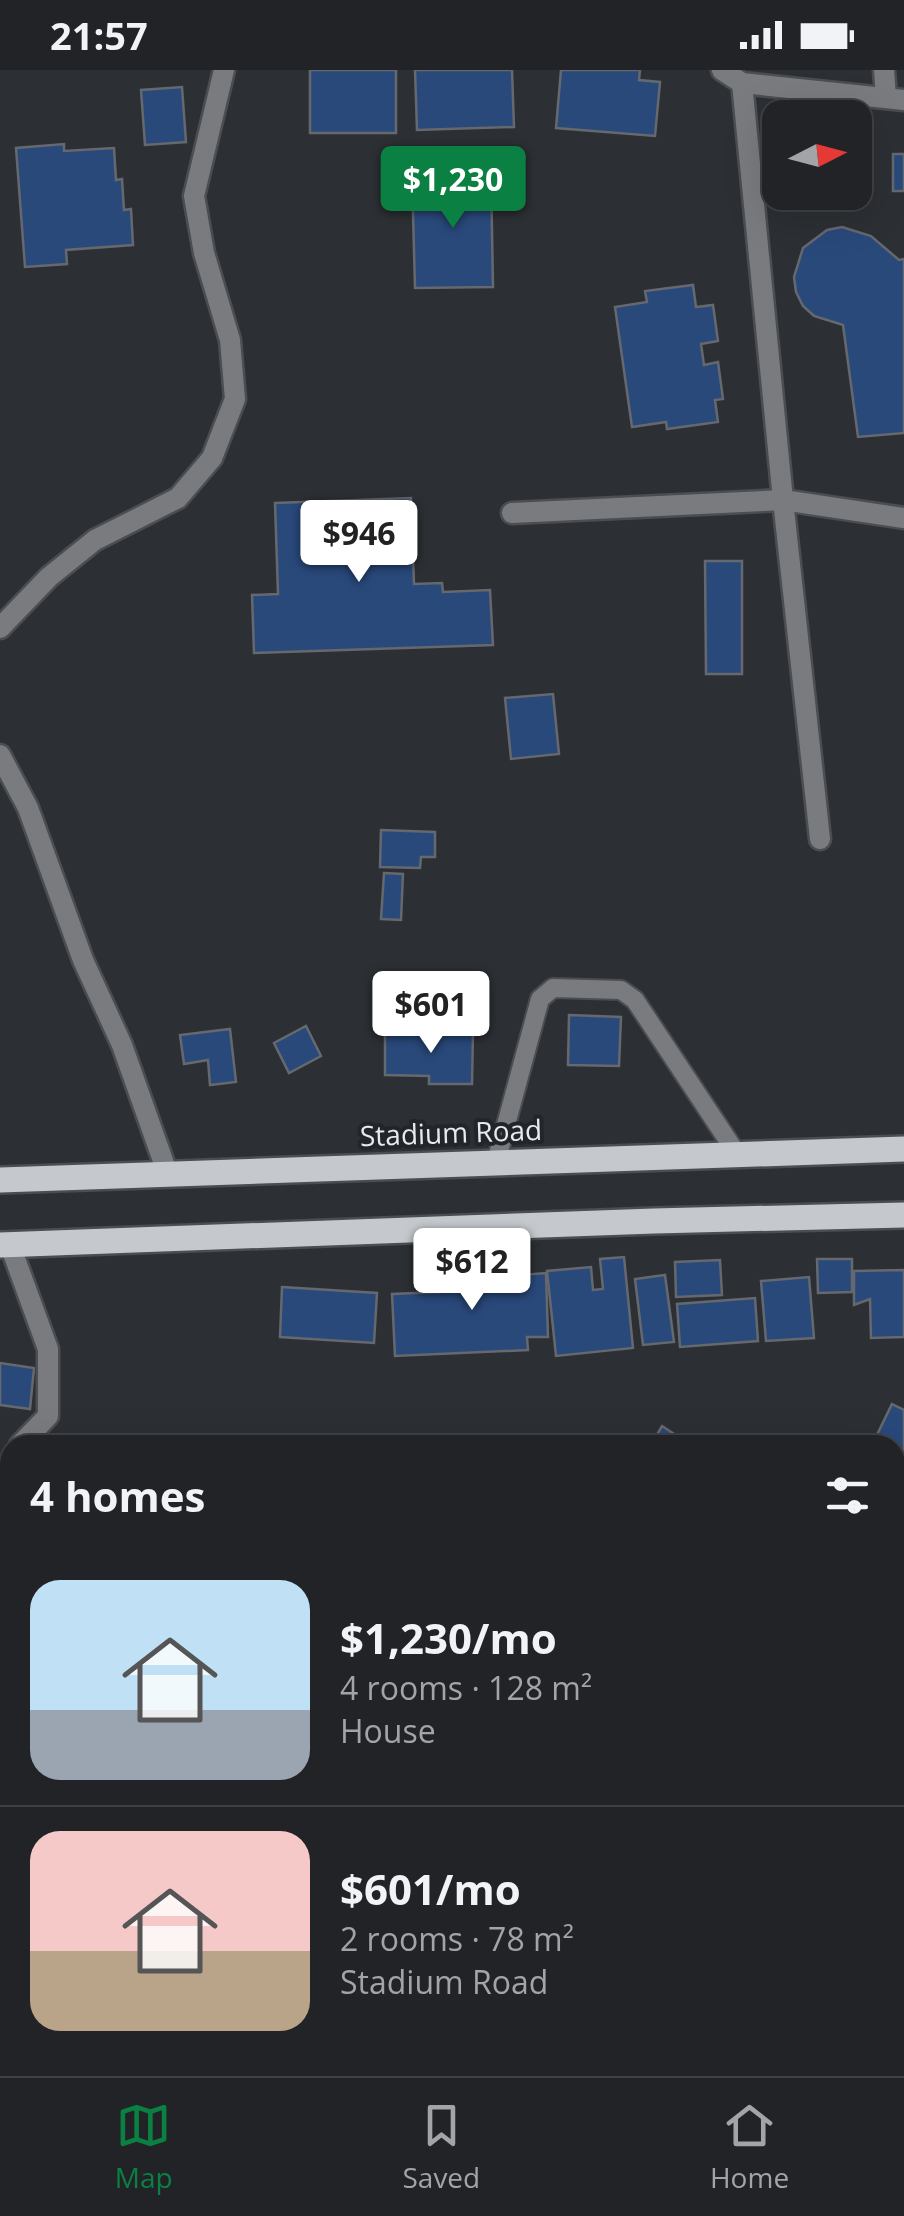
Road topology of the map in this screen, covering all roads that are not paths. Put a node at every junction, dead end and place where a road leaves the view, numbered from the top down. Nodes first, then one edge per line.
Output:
1 (224, 70) edge
2 (722, 70) edge
3 (884, 70) edge
4 (742, 83) junction
5 (895, 99) edge
6 (783, 500) junction
7 (512, 513) dead end
8 (904, 518) edge
9 (0, 628) edge
10 (0, 754) edge
11 (820, 839) dead end
12 (904, 1148) edge
13 (737, 1154) junction
14 (496, 1162) junction
15 (167, 1172) junction
16 (0, 1180) edge
17 (904, 1215) edge
18 (5, 1245) edge
19 (30, 1435) edge

1 - 9 street
2 - 4 street
3 - 5 street
4 - 5 street
4 - 6 street
6 - 7 street
6 - 8 street
6 - 11 street
10 - 15 street
12 - 13 main road, Stadium Road
13 - 14 main road, Stadium Road
13 - 14 lane
14 - 15 main road, Stadium Road
15 - 16 main road, Stadium Road
17 - 18 main road
18 - 19 street

